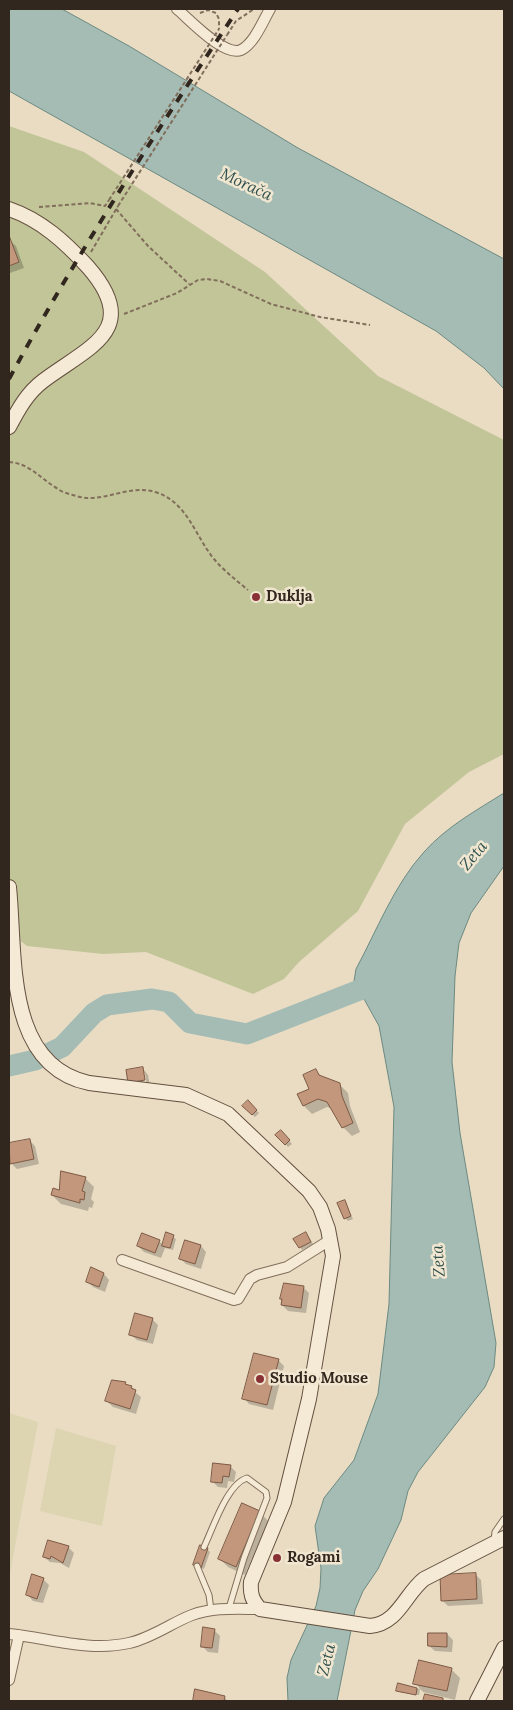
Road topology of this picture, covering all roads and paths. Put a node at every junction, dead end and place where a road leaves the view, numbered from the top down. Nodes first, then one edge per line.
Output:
1 (177, 9) edge
2 (254, 9) edge
3 (270, 9) edge
4 (191, 22) junction
5 (117, 207) junction
6 (9, 209) edge
7 (28, 216) junction
8 (85, 265) junction
9 (189, 284) junction
10 (110, 320) junction
11 (370, 325) dead end
12 (9, 427) edge
13 (9, 462) edge
14 (248, 590) dead end
15 (9, 887) edge
16 (330, 1240) junction
17 (122, 1260) dead end
18 (504, 1519) edge
19 (499, 1541) edge
20 (204, 1547) dead end
21 (197, 1566) dead end
22 (229, 1608) junction
23 (260, 1609) junction
24 (211, 1611) junction
25 (14, 1634) edge
26 (504, 1648) edge
27 (9, 1680) edge
28 (478, 1701) edge

1 - 4 street
2 - 5 path, bridge
3 - 4 street
4 - 7 path, bridge
5 - 8 path
5 - 9 path
6 - 7 street
7 - 8 street
8 - 10 street
9 - 10 path
9 - 11 path
10 - 12 street
13 - 14 path
15 - 16 street
16 - 17 street
16 - 23 street
18 - 19 lane
19 - 23 street
20 - 22 lane
21 - 24 lane
22 - 23 street
22 - 24 street
24 - 25 street
25 - 27 street
26 - 28 street

